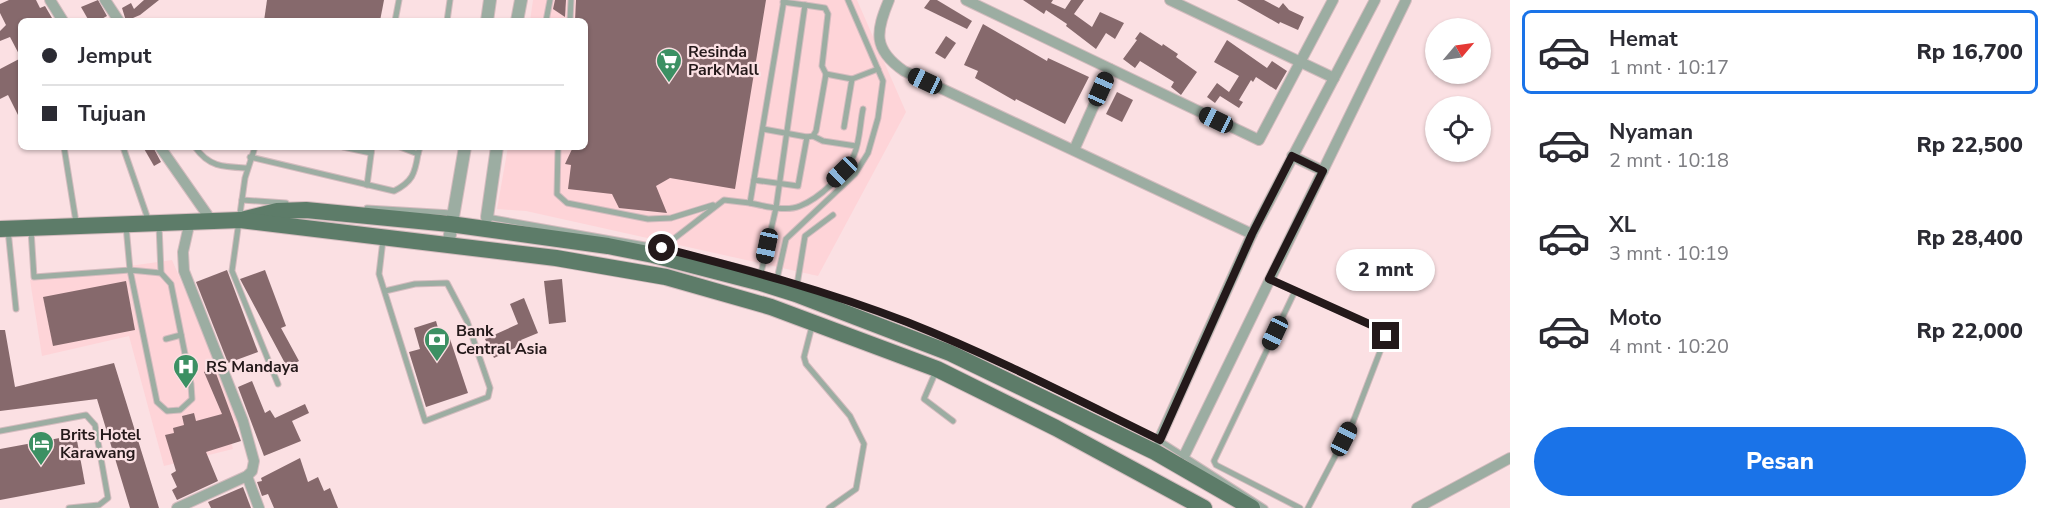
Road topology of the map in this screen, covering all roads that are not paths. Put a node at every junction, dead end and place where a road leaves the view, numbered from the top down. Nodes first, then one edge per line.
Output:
1 (50, 0) edge
2 (105, 0) edge
3 (399, 0) edge
4 (450, 0) edge
5 (490, 0) edge
6 (521, 0) edge
7 (550, 0) edge
8 (571, 0) edge
9 (848, 0) edge
10 (889, 0) edge
11 (1170, 0) edge
12 (1334, 0) edge
13 (1375, 0) edge
14 (1406, 0) edge
15 (783, 1) edge
16 (971, 1) edge
17 (805, 5) junction
18 (61, 18) edge
19 (116, 18) edge
20 (396, 18) edge
21 (447, 18) edge
22 (487, 18) edge
23 (518, 18) edge
24 (547, 18) edge
25 (570, 18) edge
26 (1300, 60) junction
27 (878, 69) junction
28 (1110, 69) junction
29 (826, 74) junction
30 (1334, 78) junction
31 (852, 79) junction
32 (863, 109) dead end
33 (844, 127) dead end
34 (763, 129) junction
35 (787, 134) junction
36 (810, 137) junction
37 (856, 146) junction
38 (64, 150) edge
39 (124, 150) edge
40 (162, 150) edge
41 (197, 150) edge
42 (254, 150) edge
43 (372, 150) edge
44 (408, 150) edge
45 (419, 150) edge
46 (464, 150) edge
47 (497, 150) edge
48 (558, 150) edge
49 (1074, 150) junction
50 (418, 154) junction
51 (1292, 156) junction
52 (250, 157) junction
53 (247, 168) junction
54 (1323, 171) junction
55 (754, 180) junction
56 (779, 184) junction
57 (366, 185) junction
58 (242, 200) junction
59 (718, 203) junction
60 (750, 203) junction
61 (776, 208) junction
62 (833, 215) dead end
63 (487, 217) joint
64 (451, 218) junction
65 (212, 220) junction
66 (240, 220) junction
67 (190, 221) junction
68 (154, 223) junction
69 (126, 225) junction
70 (77, 227) junction
71 (32, 228) junction
72 (4, 229) edge
73 (1252, 234) junction
74 (383, 238) junction
75 (448, 246) junction
76 (662, 248) junction
77 (130, 270) junction
78 (161, 273) junction
79 (761, 273) junction
80 (777, 279) junction
81 (1269, 279) junction
82 (797, 285) junction
83 (384, 291) junction
84 (1295, 291) junction
85 (16, 309) dead end
86 (813, 321) junction
87 (181, 335) junction
88 (166, 339) dead end
89 (937, 369) junction
90 (278, 384) dead end
91 (953, 422) dead end
92 (0, 431) edge
93 (1160, 440) junction
94 (1185, 454) junction
95 (1510, 458) edge
96 (247, 476) junction
97 (1255, 485) junction
98 (1250, 503) edge
99 (1196, 506) edge
100 (69, 508) edge
101 (177, 508) edge
102 (259, 508) edge
103 (829, 508) edge
104 (1265, 508) edge
105 (1300, 508) edge
106 (1308, 508) edge
107 (1416, 508) edge

1 - 18 street
2 - 19 street
3 - 20 lane
4 - 21 lane
5 - 22 street
6 - 23 street
7 - 24 lane
8 - 25 lane
9 - 27 lane
10 - 49 street
11 - 26 street
12 - 26 street
13 - 30 street
14 - 54 street
15 - 17 lane
15 - 34 lane
16 - 28 street
17 - 29 lane
17 - 35 lane
26 - 28 street
26 - 30 street
27 - 31 lane
27 - 80 lane
28 - 49 street
29 - 31 lane
29 - 36 lane
30 - 51 street
31 - 33 lane
32 - 37 lane
34 - 35 lane
34 - 55 lane
35 - 36 lane
35 - 56 lane
36 - 37 lane
36 - 56 lane
37 - 61 lane
38 - 70 lane
39 - 68 lane
40 - 65 street
41 - 53 lane
42 - 52 lane
43 - 57 lane
44 - 50 lane
45 - 50 lane
46 - 64 street
47 - 63 street
48 - 59 lane
49 - 73 street
50 - 57 lane
51 - 54 street
51 - 73 street
52 - 53 lane
52 - 57 lane
53 - 58 lane
54 - 81 street
55 - 56 lane
55 - 60 lane
56 - 61 lane
58 - 64 lane
58 - 66 lane
59 - 60 lane
59 - 76 lane
60 - 61 lane
61 - 79 lane
62 - 82 lane
63 - 76 lane
64 - 66 main road
64 - 75 street
64 - 98 main road
65 - 66 main road
65 - 67 main road
66 - 74 main road
66 - 90 lane
67 - 68 main road
67 - 96 street
68 - 69 main road
68 - 78 lane
69 - 70 main road
69 - 77 lane
70 - 71 main road
71 - 72 main road
71 - 77 lane
72 - 85 lane
73 - 93 street
74 - 75 main road
74 - 83 lane
75 - 86 main road
76 - 79 lane
77 - 78 lane
77 - 87 lane
78 - 87 lane
79 - 80 lane
80 - 82 lane
81 - 84 lane
81 - 94 street
82 - 93 lane
83 - 83 lane
84 - 97 lane
84 - 106 lane
86 - 89 main road
86 - 103 lane
87 - 88 lane
89 - 91 lane
89 - 99 main road
92 - 100 lane
93 - 94 lane
94 - 98 lane
95 - 107 street
96 - 101 street
96 - 102 street
97 - 98 lane
97 - 105 lane
98 - 104 lane

